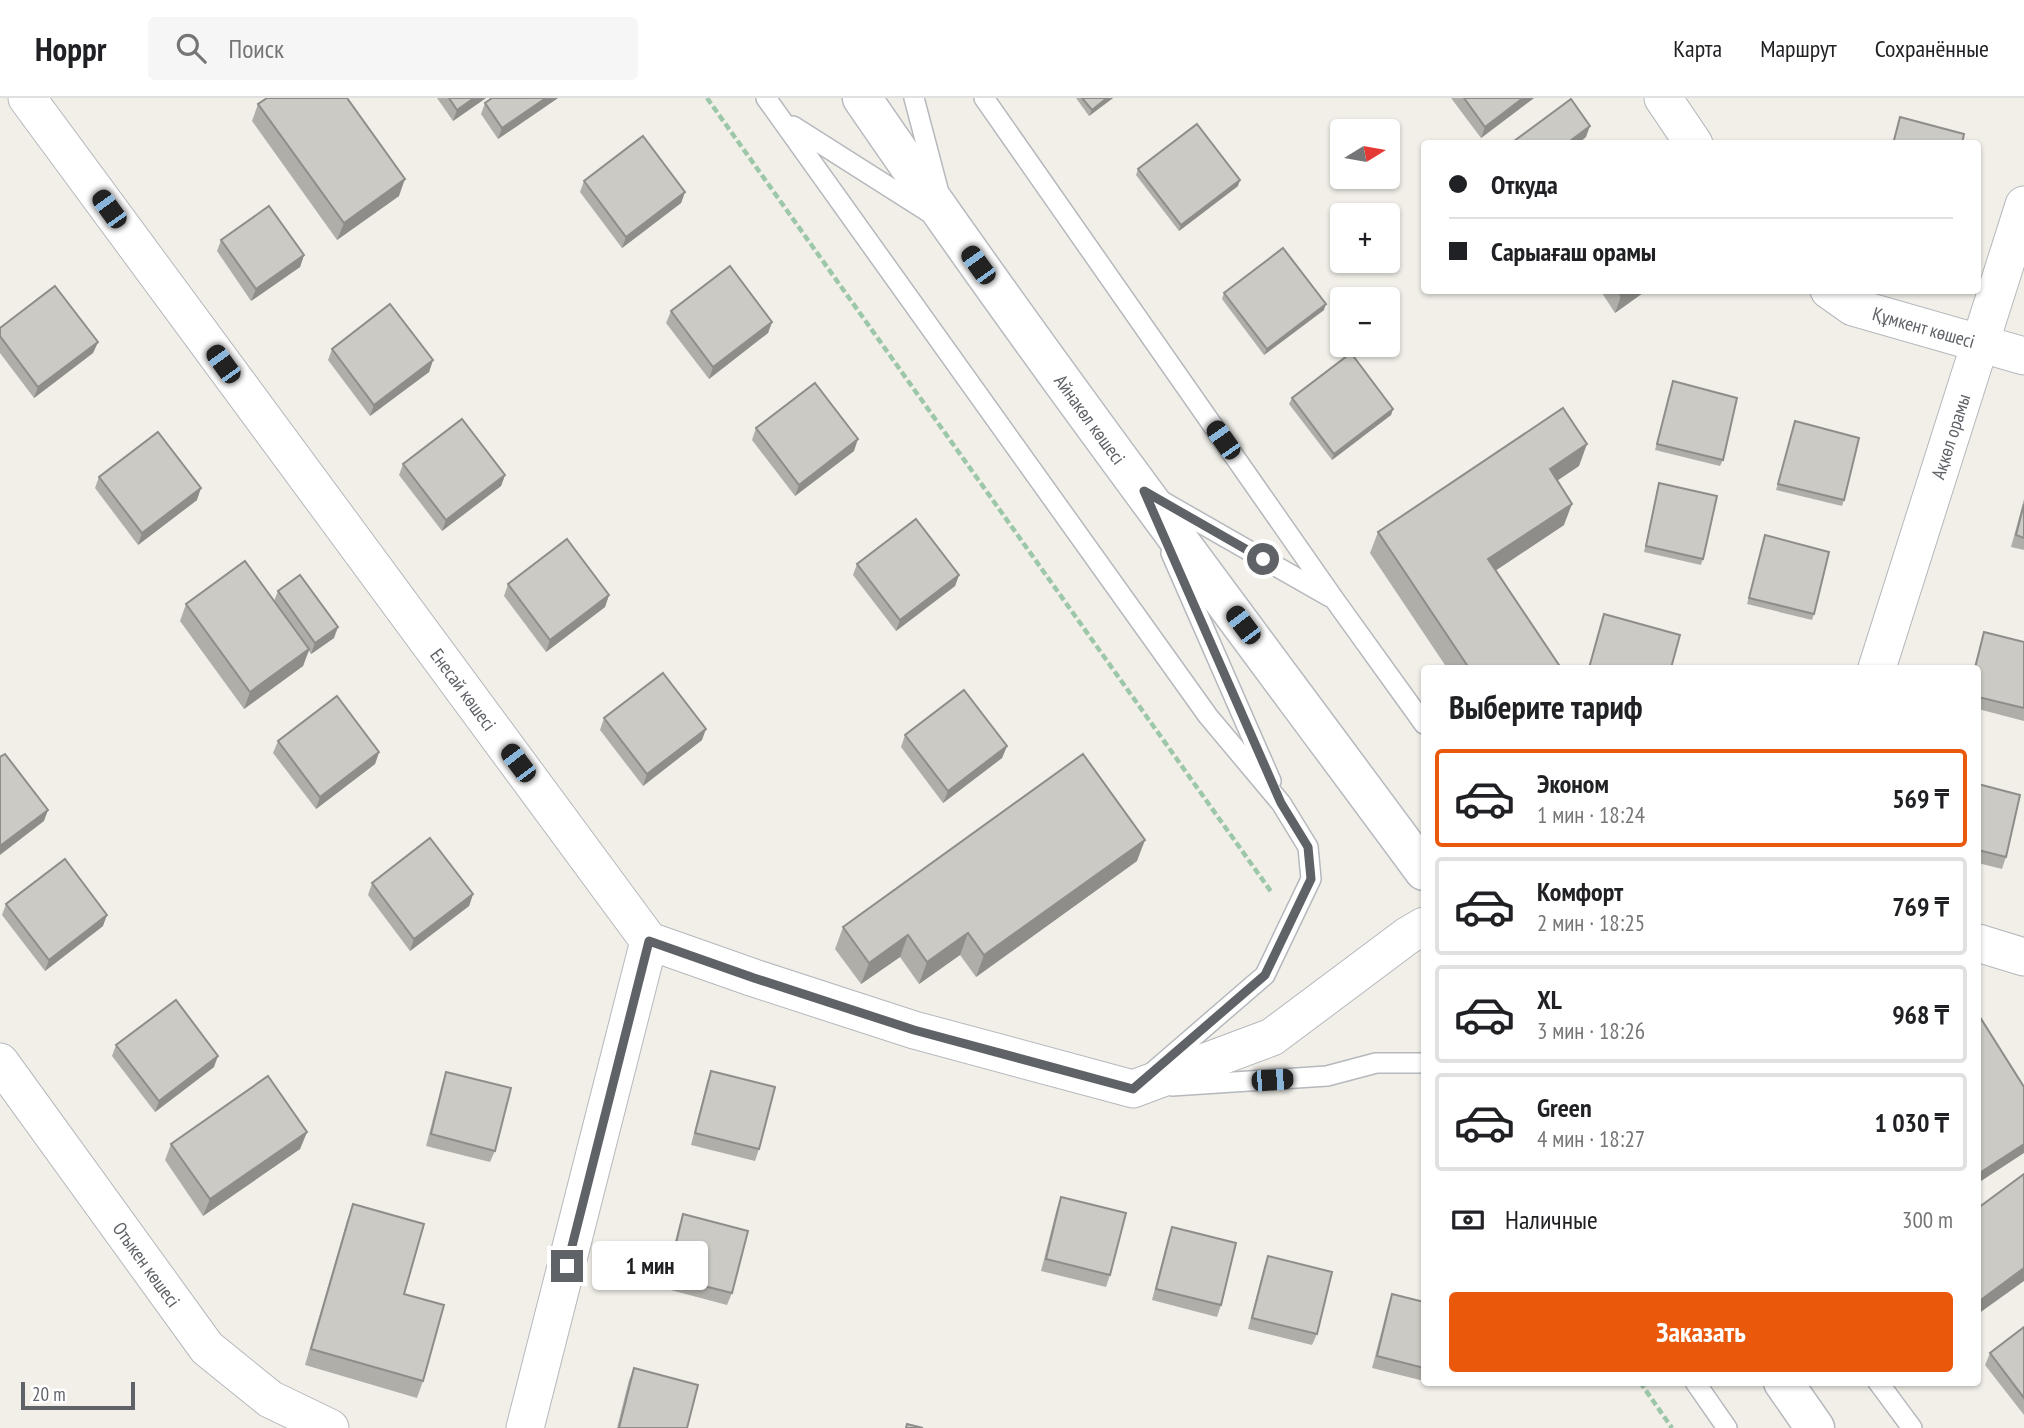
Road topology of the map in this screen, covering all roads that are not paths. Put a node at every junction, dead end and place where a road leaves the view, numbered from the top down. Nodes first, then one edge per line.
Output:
1 (27, 98) edge
2 (766, 98) edge
3 (862, 98) edge
4 (914, 98) edge
5 (984, 98) edge
6 (1663, 98) edge
7 (783, 120) junction
8 (1691, 140) edge
9 (2024, 205) edge
10 (948, 224) junction
11 (1835, 294) edge
12 (1981, 344) junction
13 (2024, 356) edge
14 (1144, 491) junction
15 (1334, 599) junction
16 (1878, 665) edge
17 (1421, 719) edge
18 (1281, 803) junction
19 (1421, 868) edge
20 (1421, 928) edge
21 (649, 941) junction
22 (1981, 944) edge
23 (2024, 957) edge
24 (0, 1062) edge
25 (1421, 1063) edge
26 (1133, 1089) junction
27 (1698, 1386) edge
28 (1786, 1386) edge
29 (1881, 1386) edge
30 (330, 1428) edge
31 (526, 1428) edge
32 (1727, 1428) edge
33 (1815, 1428) edge
34 (1912, 1428) edge

1 - 21 street, Енесай көшесі
2 - 7 lane
3 - 10 main road, Айнакөл көшесі
4 - 10 lane
5 - 15 lane
6 - 8 street
7 - 10 lane
7 - 18 lane
9 - 12 street, Ақкөл орамы
10 - 14 main road, Айнакөл көшесі
11 - 12 street, Құмкент көшесі
12 - 13 street, Құмкент көшесі
12 - 16 street, Ақкөл орамы
14 - 15 lane
14 - 18 lane
14 - 19 main road, Айнакөл көшесі
15 - 17 lane
18 - 26 lane
20 - 26 street
21 - 26 street
21 - 31 street
22 - 23 street
24 - 30 street, Отыкен көшесі
25 - 26 lane
27 - 32 lane
28 - 33 main road
29 - 34 lane

